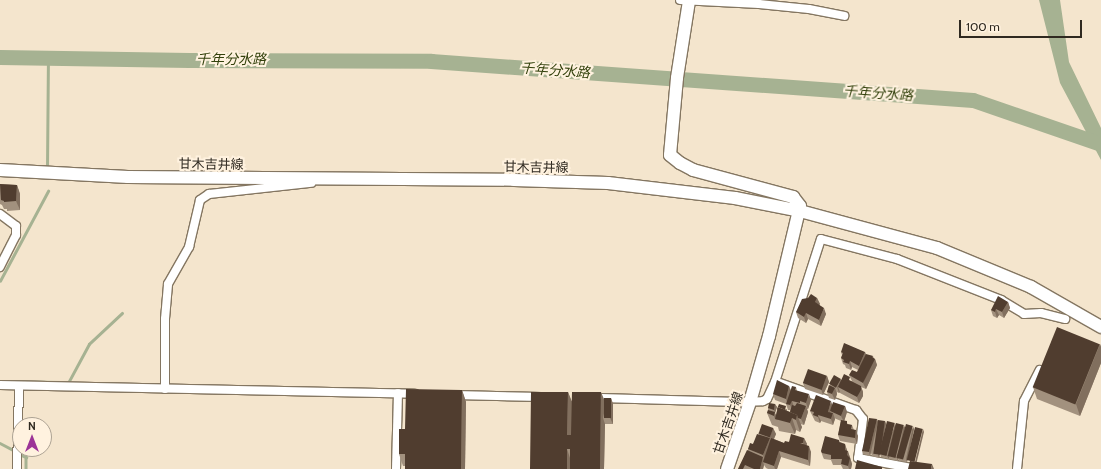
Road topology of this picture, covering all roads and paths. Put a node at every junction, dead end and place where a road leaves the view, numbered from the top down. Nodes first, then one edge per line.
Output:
1 (685, 0) edge
2 (844, 16) dead end
3 (0, 170) edge
4 (317, 179) junction
5 (800, 211) junction
6 (0, 214) edge
7 (0, 266) edge
8 (1065, 319) dead end
9 (1101, 327) edge
10 (1040, 370) edge
11 (775, 382) junction
12 (0, 385) edge
13 (19, 386) junction
14 (165, 389) junction
15 (398, 393) junction
16 (422, 394) edge
17 (445, 395) edge
18 (549, 397) edge
19 (588, 398) edge
20 (750, 402) junction
21 (17, 469) edge
22 (396, 469) edge
23 (727, 469) edge
24 (917, 469) edge
25 (1017, 469) edge

1 - 2 street
1 - 5 main road
3 - 4 main road, 甘木吉井線
4 - 5 main road, 甘木吉井線
4 - 14 street
5 - 9 main road
5 - 20 main road, 甘木吉井線
6 - 7 street
8 - 11 street
10 - 25 street
11 - 20 street
11 - 24 street
12 - 13 street
13 - 14 street
13 - 21 street
14 - 15 street
15 - 16 street
15 - 22 street
17 - 18 street
19 - 20 street
20 - 23 main road, 甘木吉井線

